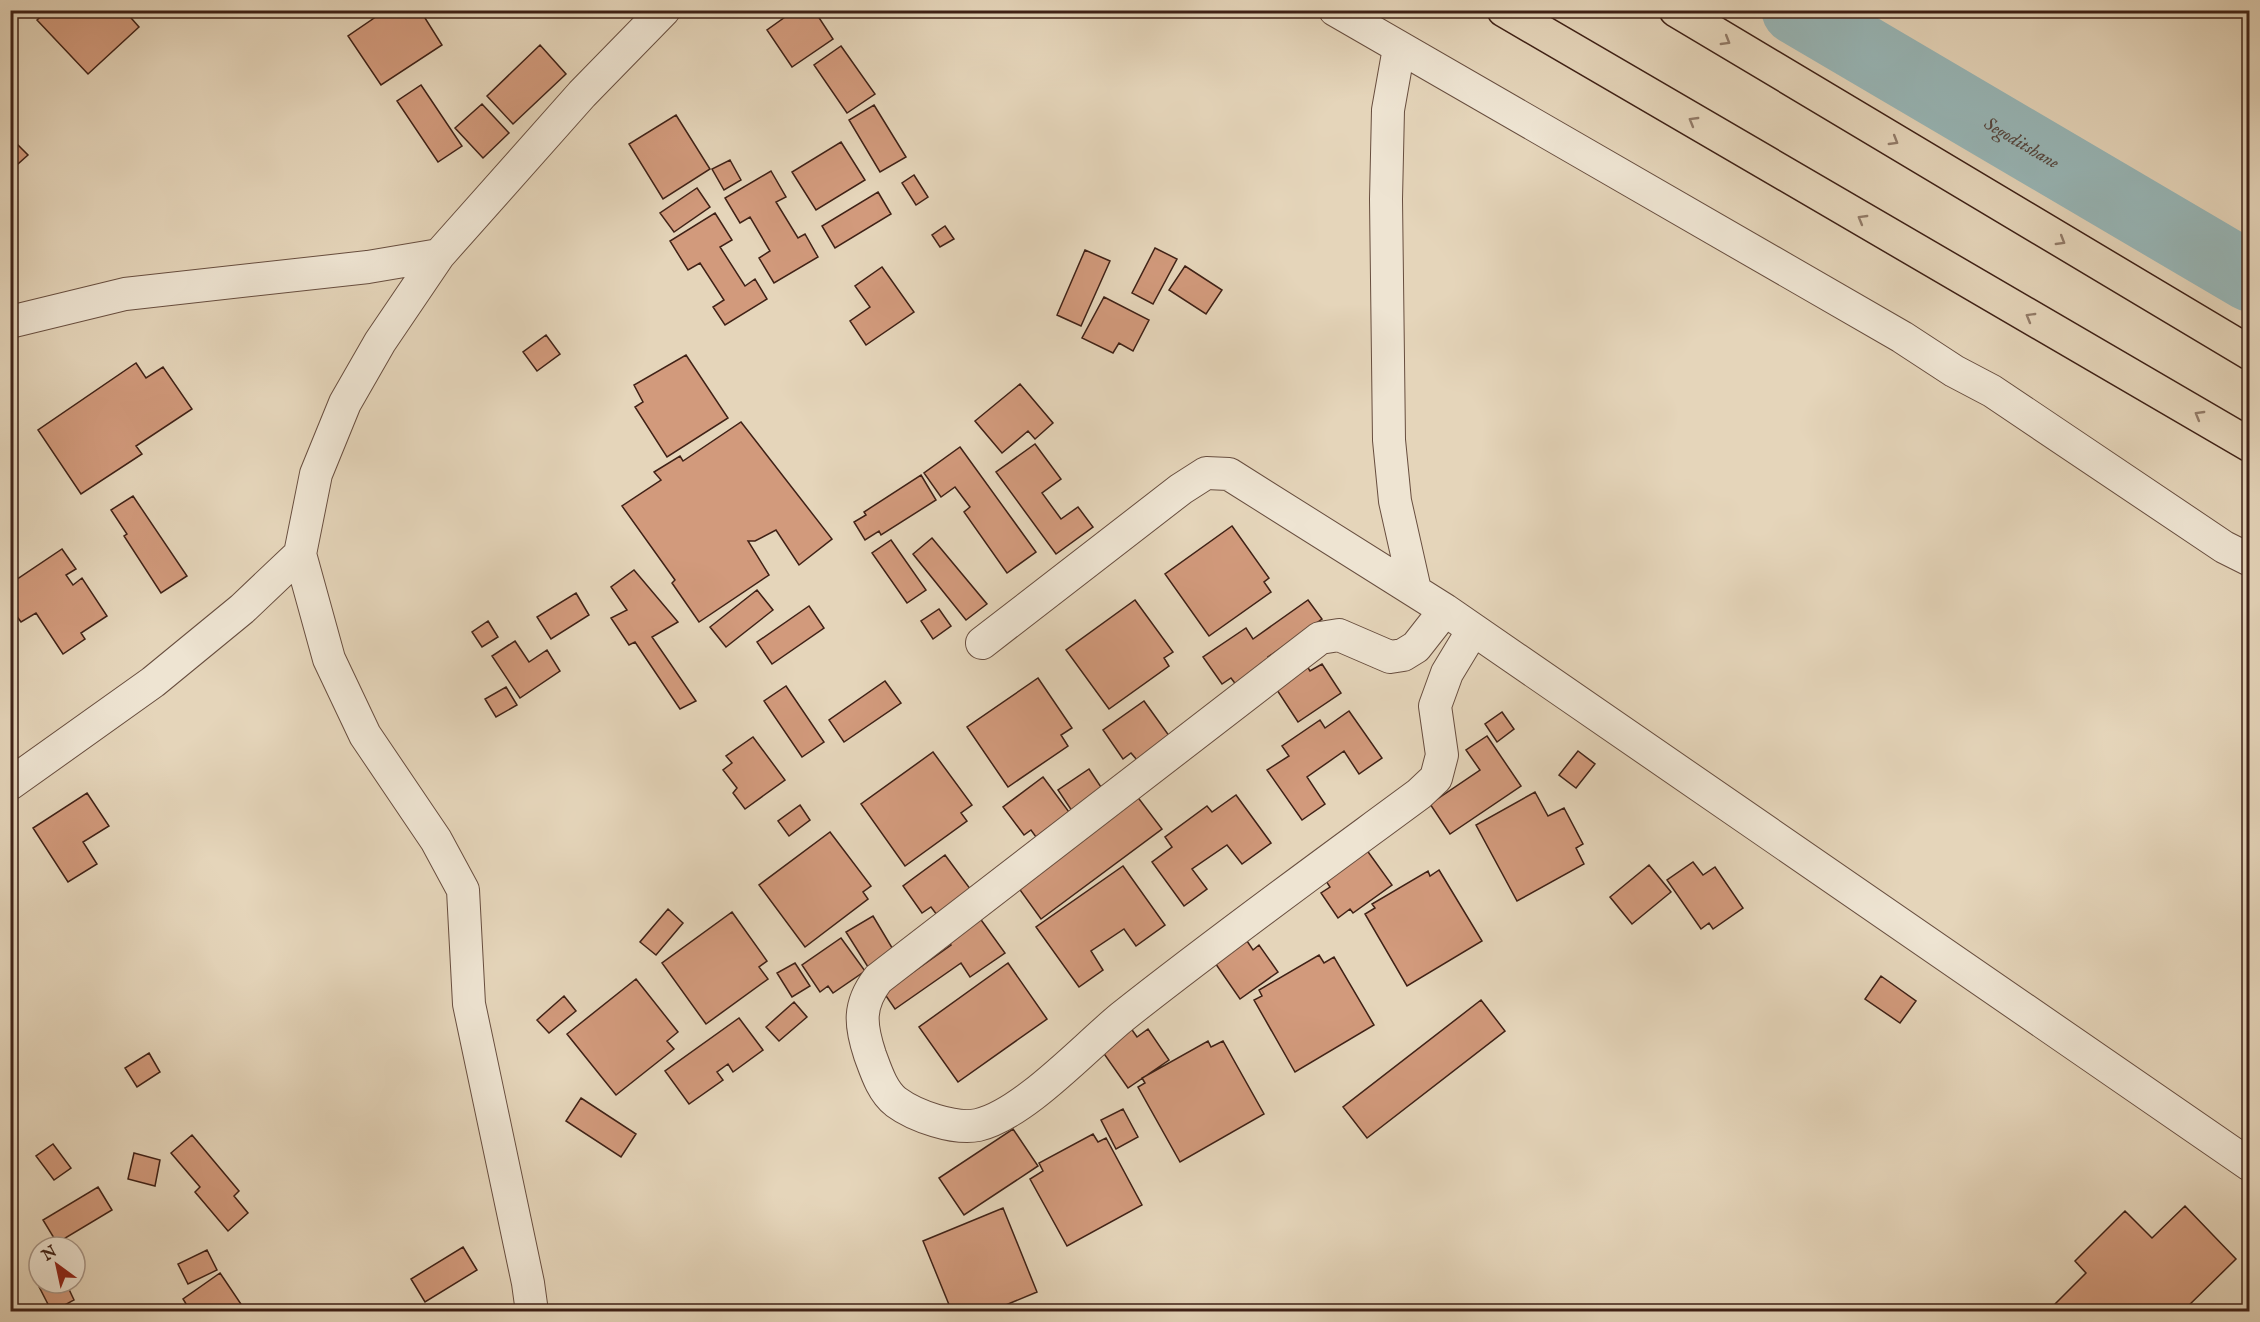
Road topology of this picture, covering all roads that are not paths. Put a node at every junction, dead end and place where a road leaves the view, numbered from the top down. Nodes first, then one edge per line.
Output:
1 (664, 10) edge
2 (1335, 10) edge
3 (1504, 10) edge
4 (1676, 10) edge
5 (1399, 48) junction
6 (439, 255) junction
7 (10, 322) edge
8 (2250, 353) edge
9 (2250, 445) edge
10 (300, 554) junction
11 (2250, 560) edge
12 (1415, 590) junction
13 (1445, 610) junction
14 (1473, 630) junction
15 (982, 643) dead end
16 (10, 784) edge
17 (2250, 1165) edge
18 (532, 1311) edge

1 - 6 street
2 - 5 street
9 -> 3 main road
4 -> 8 main road
5 - 11 street
5 - 12 street
6 - 7 street
6 - 10 street
10 - 16 street
10 - 18 street
12 - 13 street
12 - 15 street
13 - 14 street
13 - 14 street
14 - 17 street

